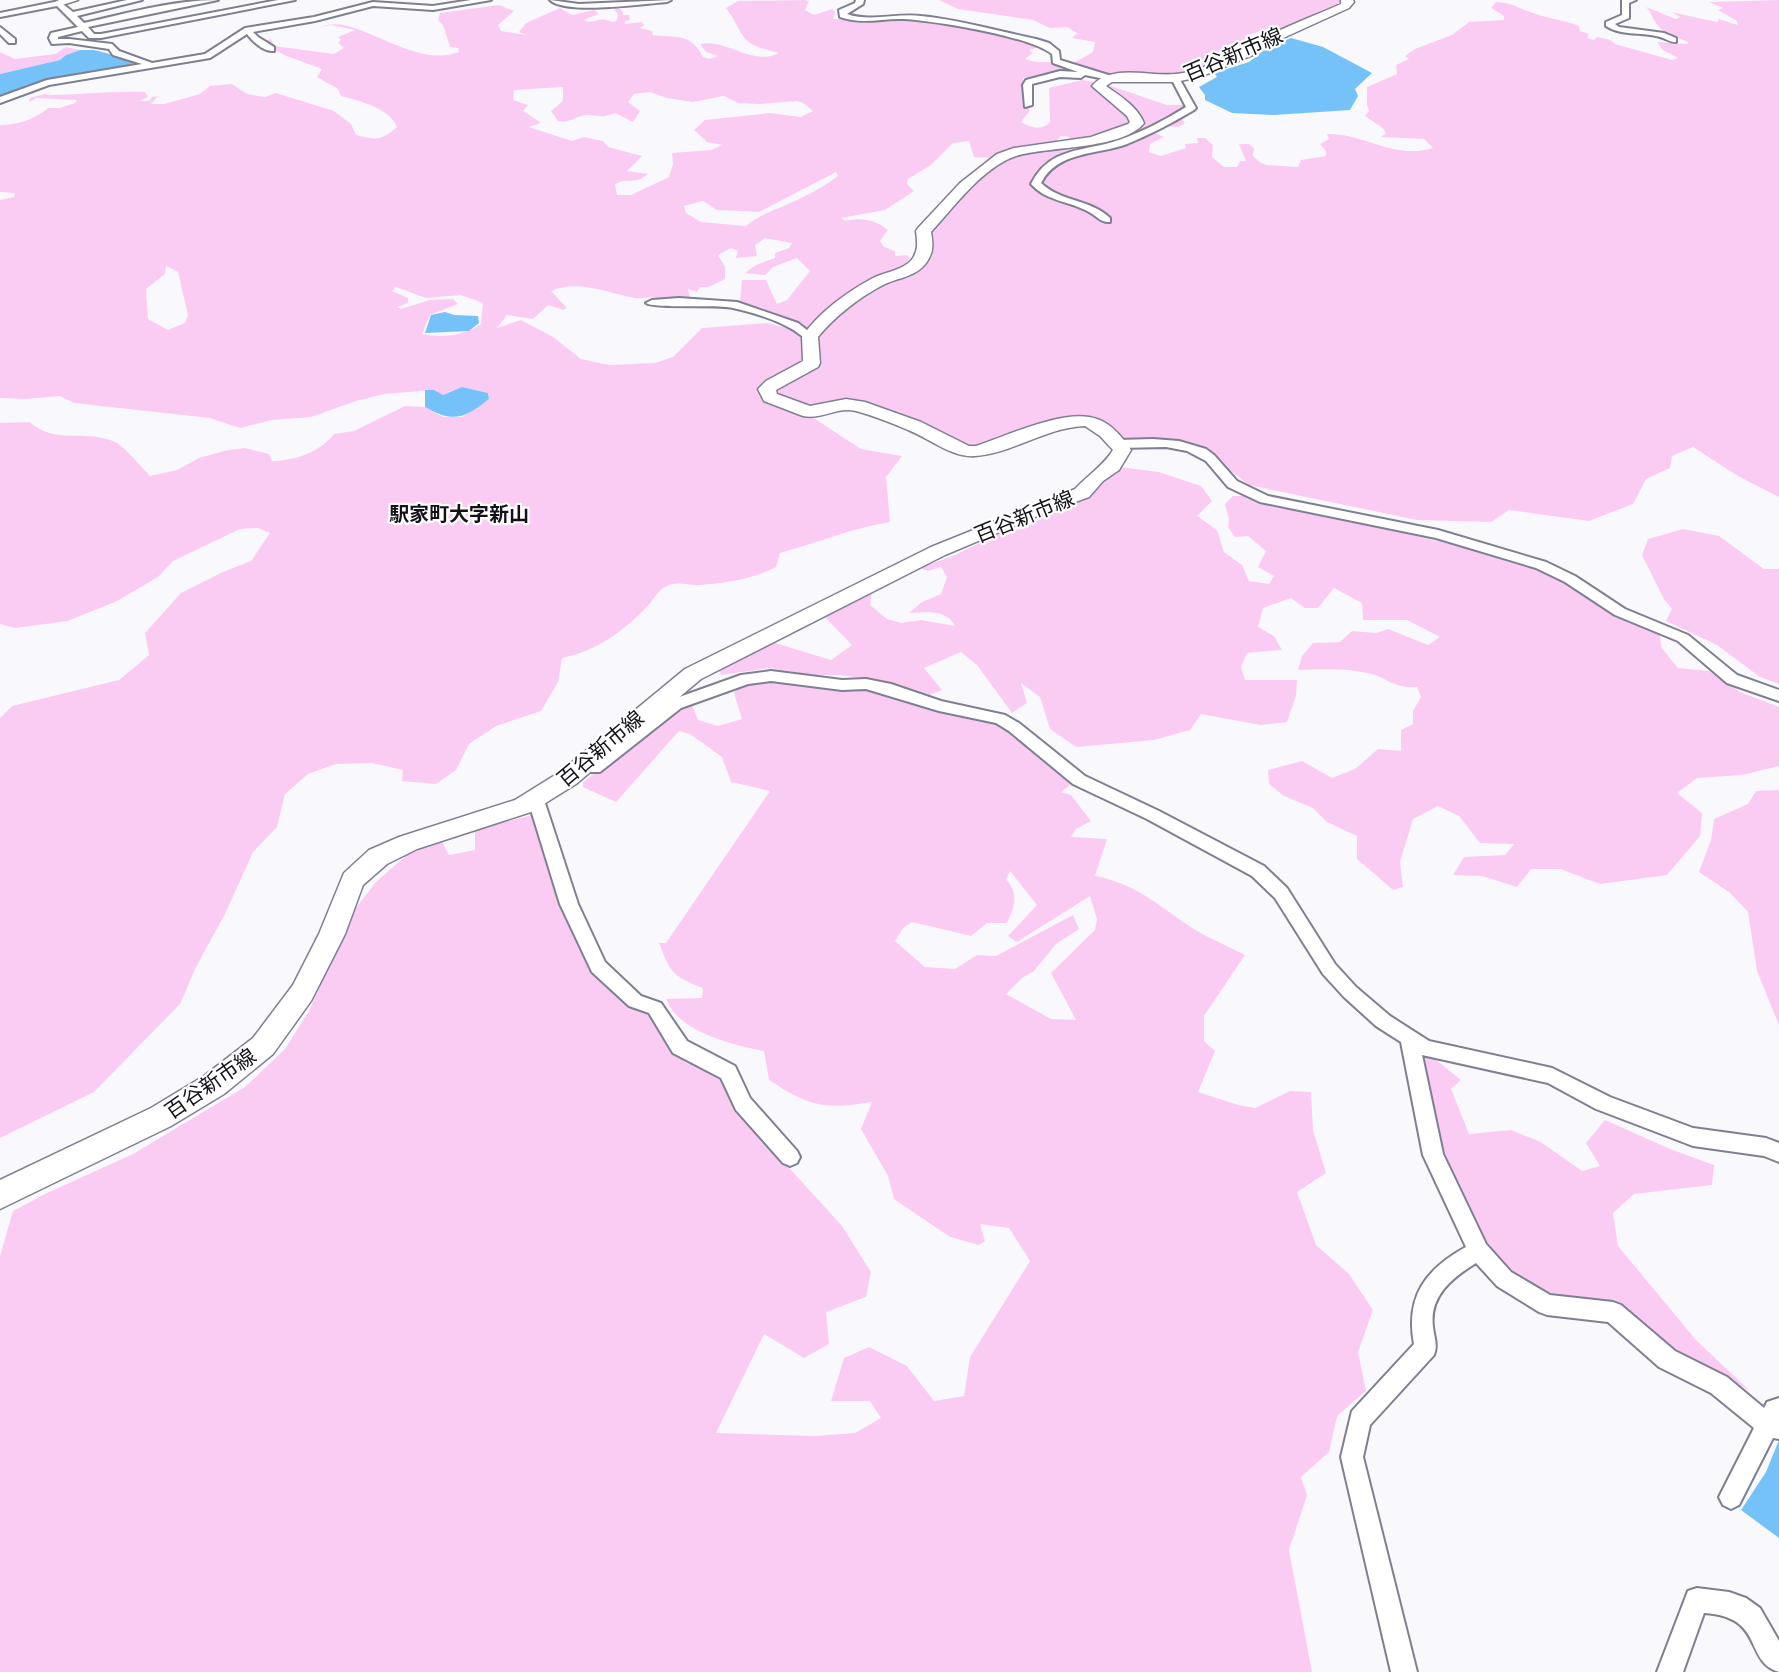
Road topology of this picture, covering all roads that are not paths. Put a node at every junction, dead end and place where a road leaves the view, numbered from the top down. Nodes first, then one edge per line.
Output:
1 (73, 0) edge
2 (138, 0) edge
3 (214, 0) edge
4 (291, 0) edge
5 (487, 0) edge
6 (569, 0) edge
7 (667, 0) edge
8 (860, 0) edge
9 (1347, 0) edge
10 (1632, 0) edge
11 (374, 2) edge
12 (556, 2) edge
13 (59, 3) junction
14 (260, 3) edge
15 (221, 13) junction
16 (0, 14) edge
17 (70, 15) junction
18 (83, 27) junction
19 (0, 29) edge
20 (248, 30) junction
21 (1673, 40) dead end
22 (12, 41) dead end
23 (271, 49) dead end
24 (149, 65) junction
25 (1114, 78) junction
26 (1175, 78) junction
27 (0, 100) edge
28 (1028, 105) dead end
29 (1106, 220) dead end
30 (652, 303) dead end
31 (810, 337) junction
32 (1118, 444) junction
33 (1779, 696) edge
34 (573, 772) junction
35 (536, 800) junction
36 (1409, 1038) junction
37 (1779, 1153) edge
38 (790, 1157) dead end
39 (0, 1195) edge
40 (1479, 1251) junction
41 (1775, 1421) edge
42 (1731, 1497) dead end
43 (1779, 1660) edge
44 (1404, 1672) edge
45 (1670, 1672) edge

1 - 13 street
2 - 17 street
3 - 15 street
3 - 18 street
4 - 14 street
5 - 11 street
6 - 12 street
7 - 12 street
8 - 25 street
9 - 26 main road, 百谷新市線
10 - 21 street
11 - 20 street
13 - 16 street
13 - 17 street
14 - 15 street
15 - 18 street
17 - 18 street
18 - 24 street
19 - 22 street
20 - 23 street
20 - 24 street
24 - 27 street
25 - 26 main road, 百谷新市線
25 - 28 street
25 - 31 main road
26 - 29 street
30 - 31 street
31 - 32 main road
32 - 33 street
32 - 34 main road, 百谷新市線
34 - 35 main road, 百谷新市線
34 - 36 street
35 - 38 street
35 - 39 main road, 百谷新市線
36 - 37 street
36 - 40 street
40 - 41 street
40 - 44 street
41 - 42 street
43 - 45 street

